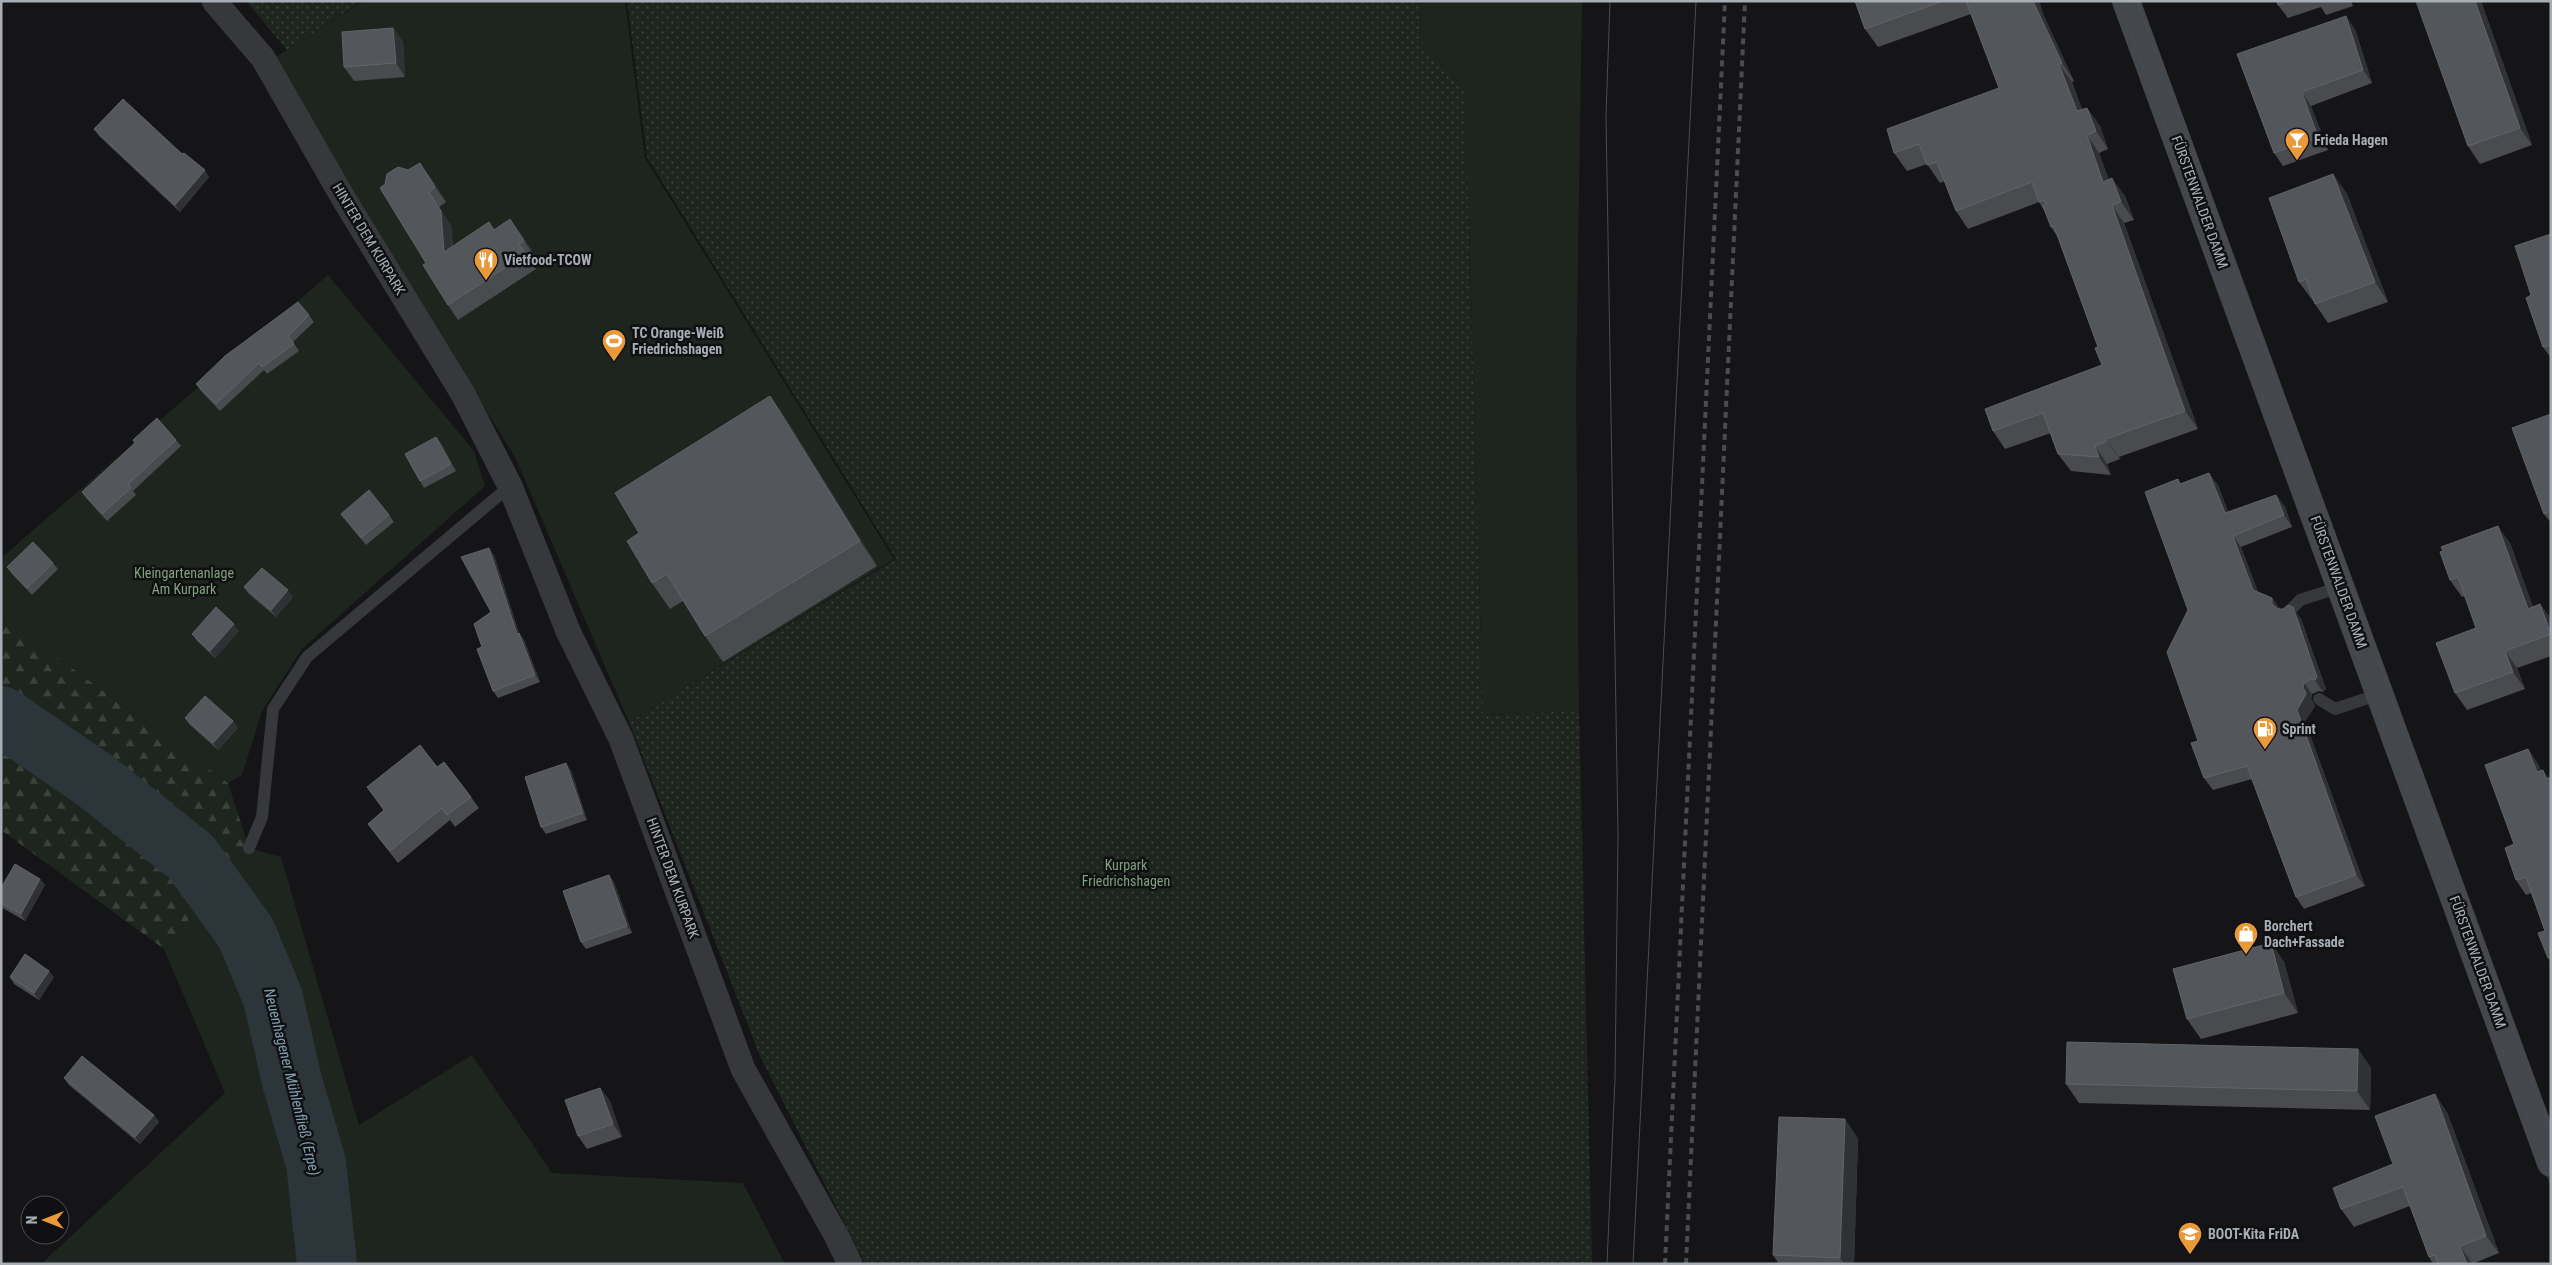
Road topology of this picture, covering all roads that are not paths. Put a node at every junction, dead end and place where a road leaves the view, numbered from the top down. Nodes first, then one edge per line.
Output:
1 (214, 1) edge
2 (2126, 1) edge
3 (510, 486) junction
4 (2341, 586) junction
5 (2288, 613) edge
6 (2380, 694) junction
7 (2319, 699) dead end
8 (249, 848) dead end
9 (2551, 1163) edge
10 (850, 1264) edge

1 - 3 street, HINTER DEM KURPARK
2 - 4 main road, FÜRSTENWALDER DAMM
3 - 8 lane
3 - 10 street, HINTER DEM KURPARK
4 - 5 lane
4 - 6 main road, FÜRSTENWALDER DAMM
6 - 7 lane
6 - 9 main road, FÜRSTENWALDER DAMM

